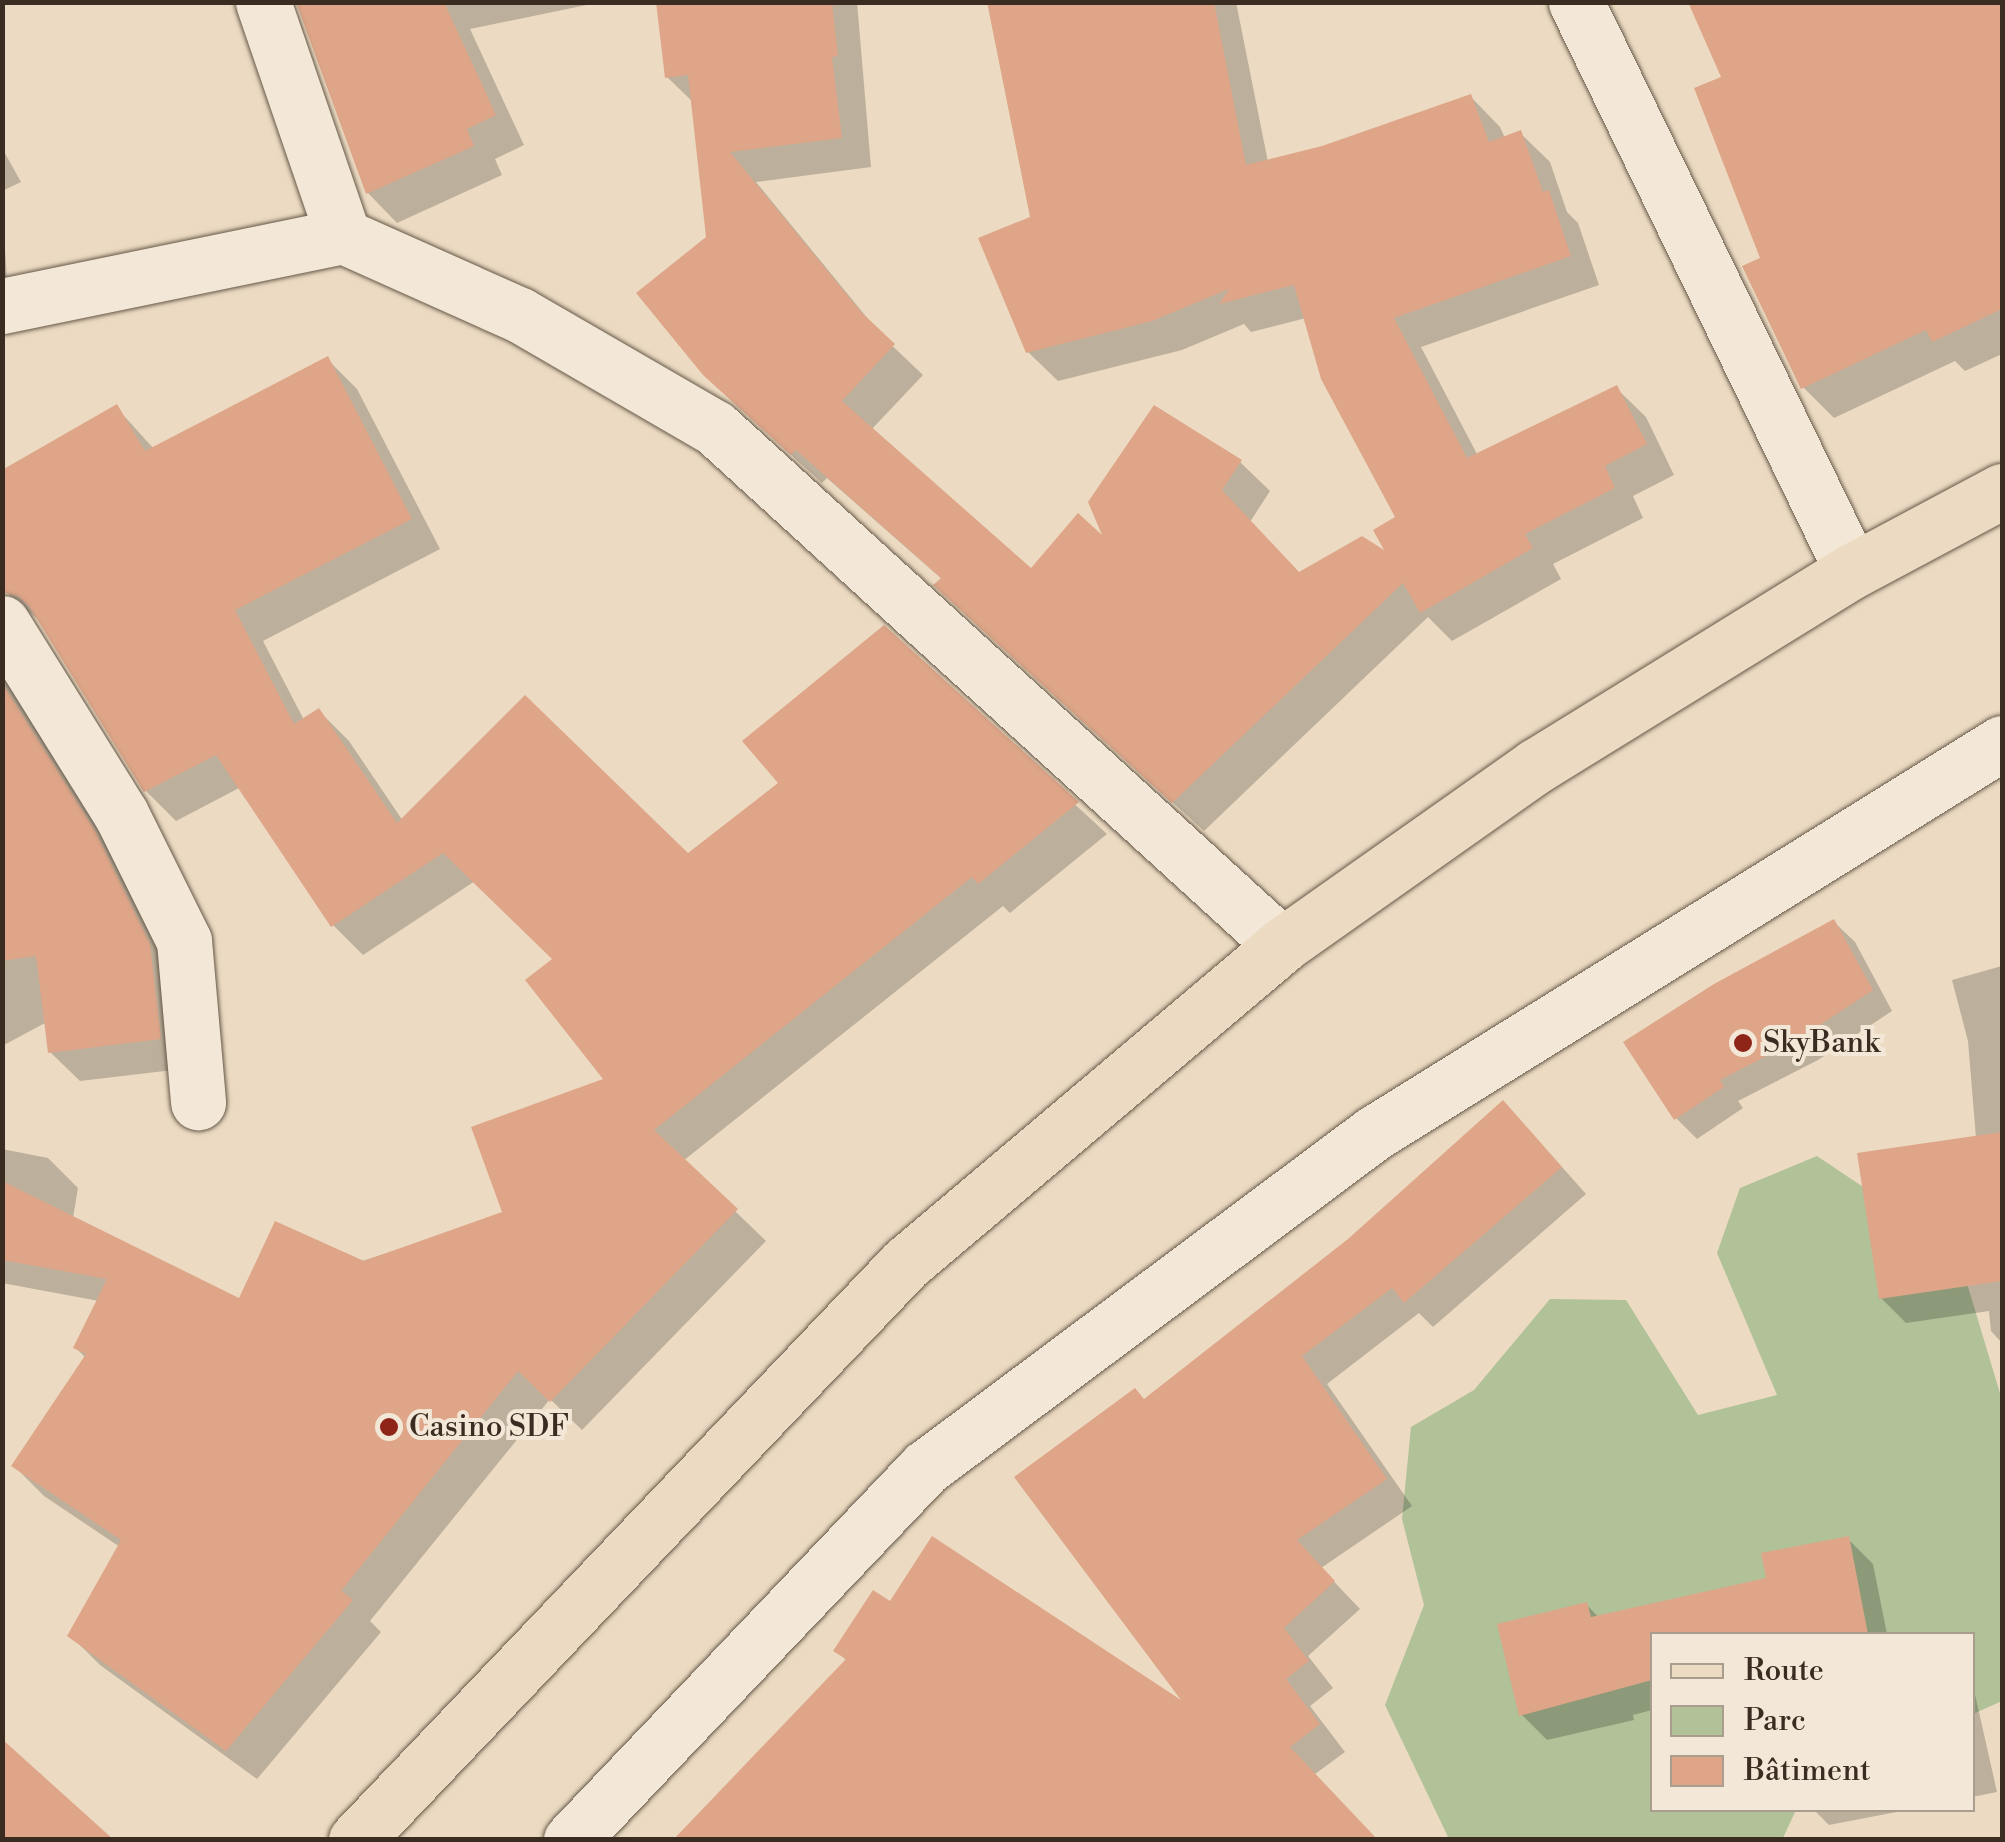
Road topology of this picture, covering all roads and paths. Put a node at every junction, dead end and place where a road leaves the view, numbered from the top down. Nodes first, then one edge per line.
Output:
1 (263, 2) edge
2 (1576, 2) edge
3 (343, 236) junction
4 (2, 306) edge
5 (2002, 491) edge
6 (1852, 571) junction
7 (2, 623) edge
8 (2002, 744) edge
9 (1282, 944) junction
10 (198, 1102) dead end
11 (356, 1840) edge
12 (571, 1840) edge

1 - 3 street
2 - 6 street
3 - 4 street
3 - 9 street
5 - 6 main road
6 - 9 main road
7 - 10 street
8 - 12 street
9 - 11 main road

